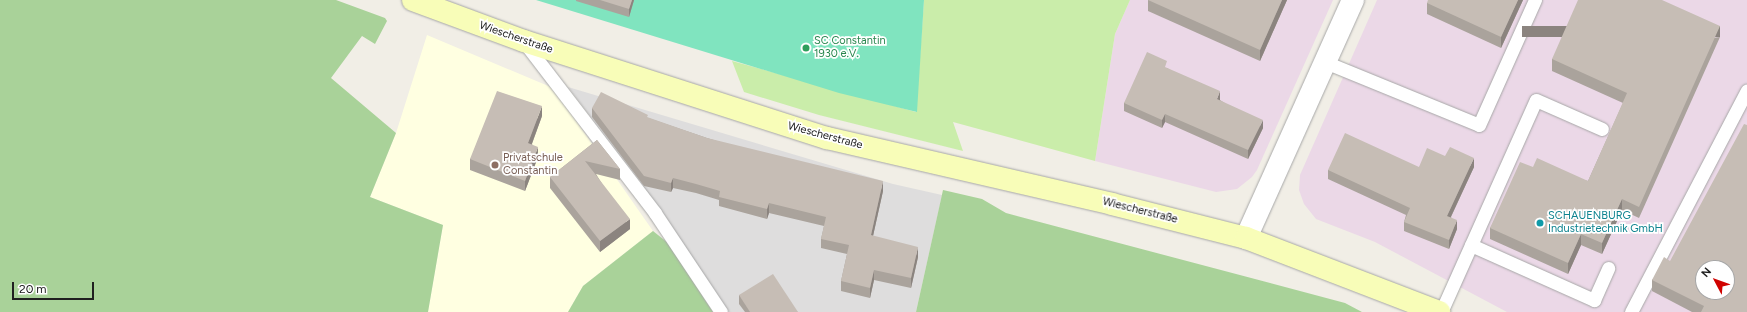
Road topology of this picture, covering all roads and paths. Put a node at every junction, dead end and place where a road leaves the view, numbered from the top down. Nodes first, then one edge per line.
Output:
1 (413, 0) edge
2 (1353, 0) edge
3 (1535, 0) edge
4 (524, 41) junction
5 (1325, 62) junction
6 (1747, 90) edge
7 (1602, 130) dead end
8 (1246, 238) junction
9 (1471, 245) junction
10 (1608, 268) dead end
11 (721, 312) edge
12 (1440, 312) edge
13 (1631, 312) edge

1 - 4 main road, Wiescherstraße
2 - 5 street
3 - 5 lane
4 - 8 main road, Wiescherstraße
4 - 11 lane
5 - 8 street
6 - 13 lane
7 - 9 lane
8 - 12 main road, Wiescherstraße
9 - 10 lane
9 - 12 lane

